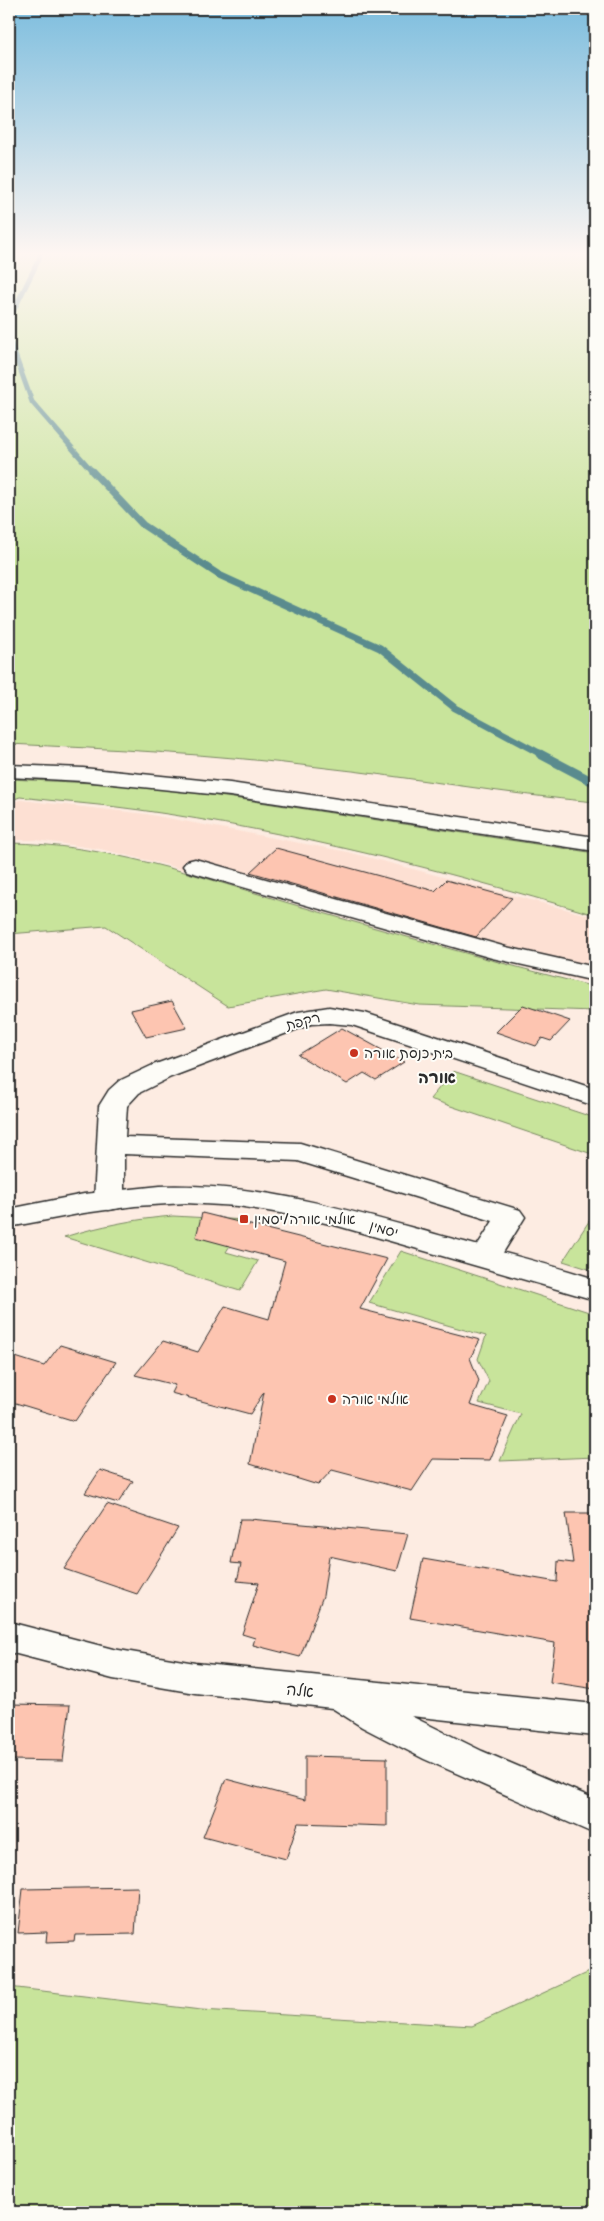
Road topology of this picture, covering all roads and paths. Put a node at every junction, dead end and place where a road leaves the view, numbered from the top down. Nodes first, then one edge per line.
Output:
1 (9, 771) edge
2 (595, 844) edge
3 (195, 866) dead end
4 (595, 974) edge
5 (595, 1098) edge
6 (110, 1145) junction
7 (109, 1201) junction
8 (9, 1218) edge
9 (9, 1234) edge
10 (485, 1257) junction
11 (595, 1290) edge
12 (9, 1636) edge
13 (339, 1694) junction
14 (595, 1720) edge
15 (595, 1817) edge

1 - 2 street
3 - 4 street
5 - 6 street, רקפת
6 - 7 street, רקפת
6 - 10 street
7 - 8 street, יסמין
7 - 9 street, יסמין
7 - 10 street, יסמין
10 - 11 street, יסמין
12 - 13 street, אלה
13 - 14 street, אלה
13 - 15 street

